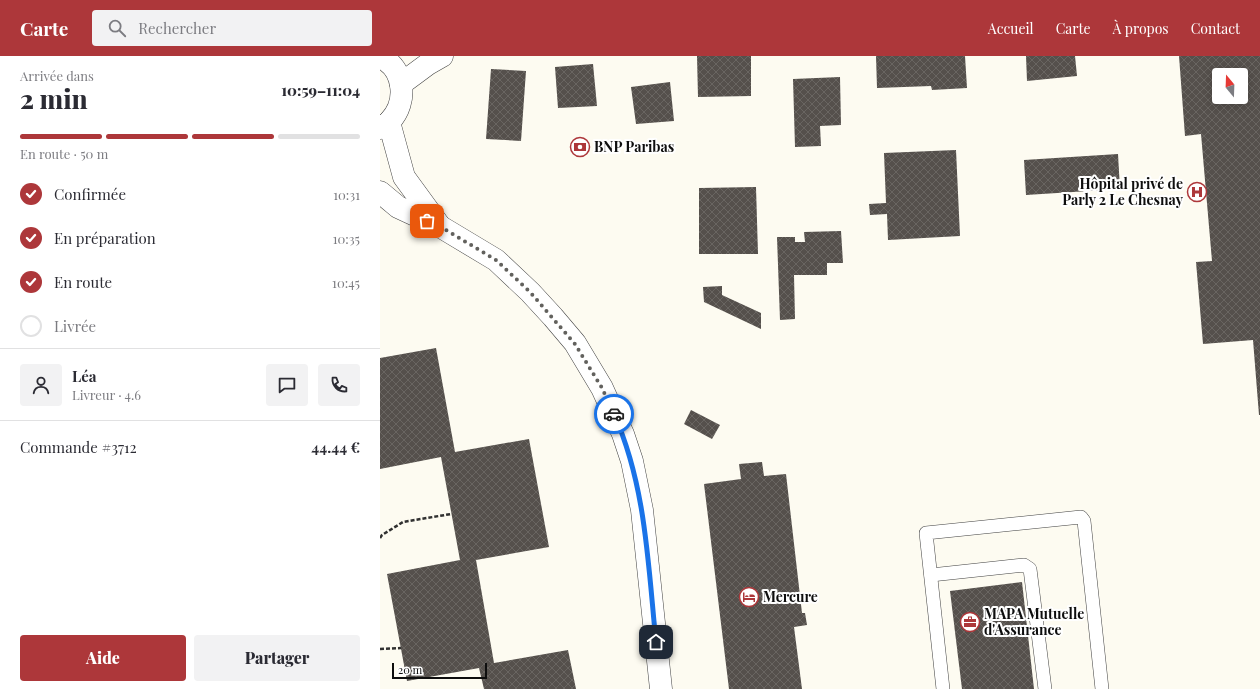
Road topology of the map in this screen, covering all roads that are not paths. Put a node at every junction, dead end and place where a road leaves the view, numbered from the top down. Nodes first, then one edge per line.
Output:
1 (442, 56) edge
2 (380, 57) edge
3 (401, 84) junction
4 (385, 125) edge
5 (380, 192) edge
6 (441, 227) junction
7 (931, 575) junction
8 (661, 689) edge
9 (944, 689) edge
10 (1045, 689) edge
11 (1102, 689) edge

1 - 3 street
2 - 3 street
3 - 4 street
4 - 6 street
5 - 6 street
6 - 8 street
7 - 9 lane
7 - 10 lane
7 - 11 lane

